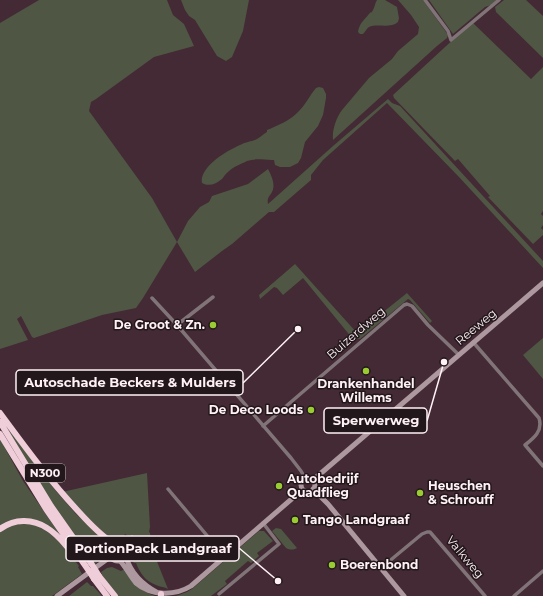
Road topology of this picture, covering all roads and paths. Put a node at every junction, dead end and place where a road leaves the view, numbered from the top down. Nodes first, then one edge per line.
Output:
1 (425, 0) edge
2 (499, 0) edge
3 (543, 283) edge
4 (213, 297) dead end
5 (152, 298) dead end
6 (177, 325) junction
7 (474, 342) junction
8 (459, 355) junction
9 (0, 413) edge
10 (0, 422) edge
11 (263, 426) junction
12 (0, 434) edge
13 (543, 466) edge
14 (305, 478) junction
15 (313, 480) junction
16 (168, 489) dead end
17 (313, 489) junction
18 (302, 490) junction
19 (263, 524) junction
20 (0, 529) edge
21 (132, 538) dead end
22 (113, 543) junction
23 (126, 545) junction
24 (110, 556) junction
25 (126, 557) junction
26 (225, 557) junction
27 (120, 561) junction
28 (88, 565) junction
29 (381, 568) junction
30 (543, 571) edge
31 (97, 577) junction
32 (219, 594) dead end
33 (161, 595) edge
34 (56, 596) edge
35 (107, 596) edge
36 (114, 596) edge
37 (403, 596) edge
38 (485, 596) edge
39 (514, 596) edge

1 - 2 street
3 - 7 street, Reeweg
4 - 6 street
5 - 6 street
6 - 11 street
7 - 8 street, Reeweg
7 - 13 street
8 - 11 street, Buizerdweg
8 - 15 street, Reeweg
9 - 22 highway, N300
10 - 28 highway, N300
11 - 14 street
12 - 28 highway, N300
14 - 15 street
14 - 18 street
15 - 17 street
16 - 26 street
17 - 18 street
17 - 29 street
18 - 19 street
19 - 26 street
19 - 32 street
20 - 28 highway, N300
21 - 23 street
22 - 23 street
22 - 24 street
23 - 25 street
24 - 27 street
24 - 34 street
25 - 27 street
25 - 33 street
26 - 33 street
27 - 33 street
28 - 31 highway, N300, bridge
29 - 37 street
29 - 38 street, Valkweg
30 - 39 street
31 - 35 highway, N300
31 - 36 highway, N300

